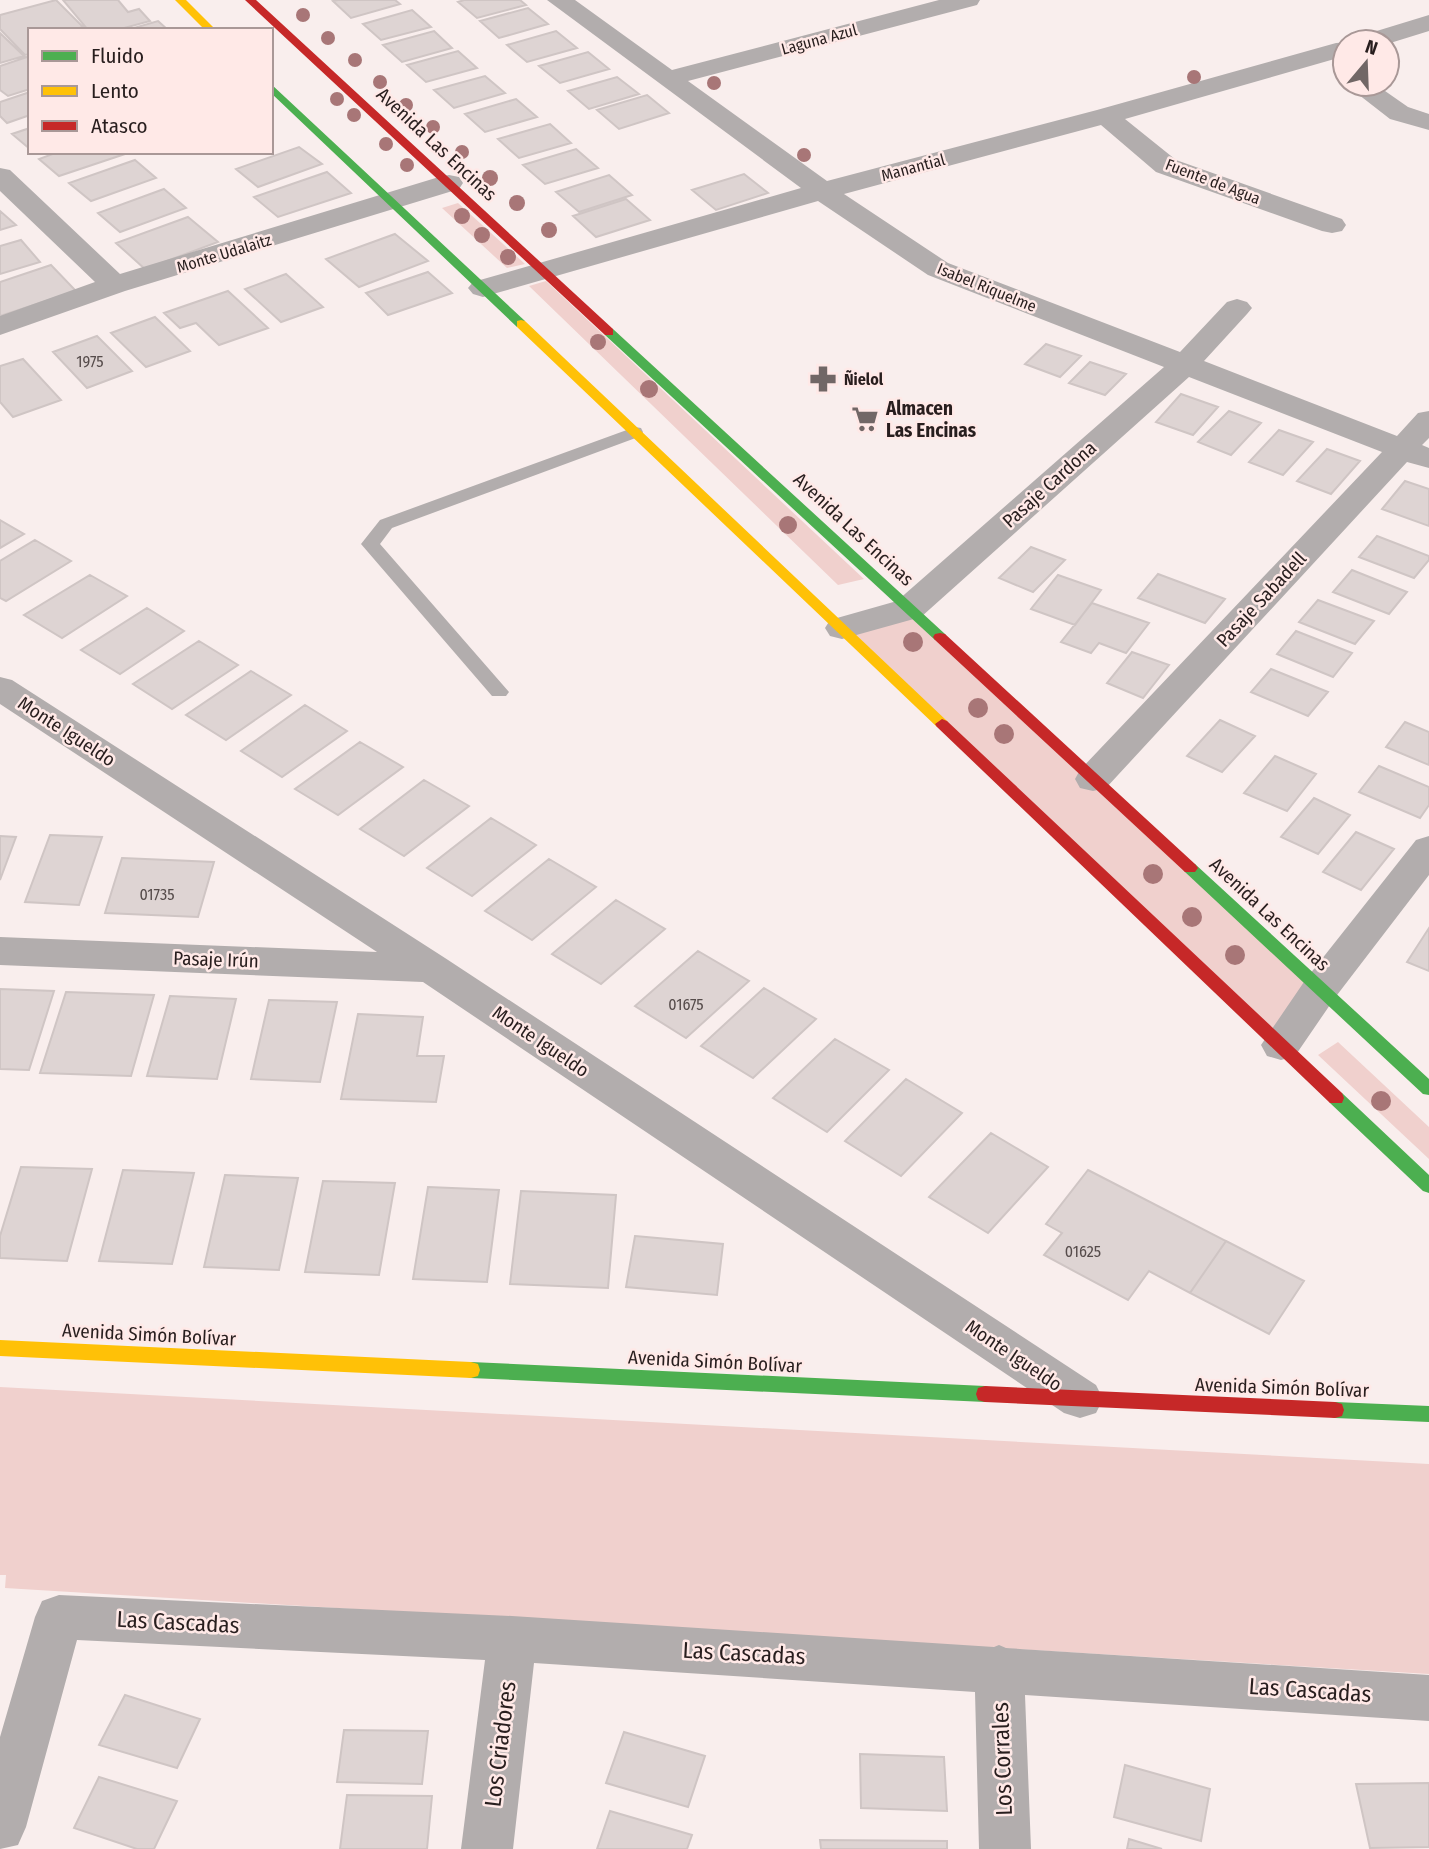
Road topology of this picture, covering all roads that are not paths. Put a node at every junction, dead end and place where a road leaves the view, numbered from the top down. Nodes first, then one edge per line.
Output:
1 (180, 0) edge
2 (250, 0) edge
3 (559, 0) edge
4 (968, 0) edge
5 (1429, 23) edge
6 (209, 28) edge
7 (1401, 31) edge
8 (306, 52) junction
9 (1331, 52) edge
10 (1318, 56) junction
11 (283, 59) dead end
12 (1331, 65) edge
13 (670, 78) junction
14 (273, 89) edge
15 (1378, 98) edge
16 (1106, 116) junction
17 (1429, 122) edge
18 (0, 176) edge
19 (449, 183) junction
20 (822, 191) junction
21 (392, 202) junction
22 (1332, 225) dead end
23 (543, 271) junction
24 (115, 285) junction
25 (483, 288) junction
26 (1237, 308) dead end
27 (0, 326) edge
28 (1185, 364) junction
29 (1429, 420) edge
30 (635, 432) junction
31 (1415, 454) edge
32 (909, 609) junction
33 (842, 628) junction
34 (0, 688) edge
35 (499, 692) dead end
36 (1093, 779) junction
37 (1429, 849) edge
38 (0, 951) edge
39 (431, 968) junction
40 (1321, 989) junction
41 (1281, 1045) junction
42 (1429, 1089) edge
43 (1429, 1186) edge
44 (0, 1348) edge
45 (1080, 1399) junction
46 (1429, 1399) edge
47 (1393, 1413) junction
48 (1429, 1414) edge
49 (512, 1639) junction
50 (999, 1668) junction
51 (1429, 1698) edge
52 (0, 1827) edge
53 (487, 1849) edge
54 (1005, 1849) edge

1 - 6 main road
2 - 8 main road, Avenida Las Encinas
3 - 13 street, Isabel Riquelme
4 - 13 street, Laguna Azul
5 - 7 street
8 - 11 main road
8 - 19 main road, Avenida Las Encinas
9 - 10 street, Manantial
10 - 12 street
10 - 16 street, Manantial
13 - 20 street, Isabel Riquelme
14 - 21 main road
15 - 17 street
16 - 20 street, Manantial
16 - 22 street, Fuente de Agua
18 - 24 street
19 - 21 street, Monte Udalaitz
19 - 23 main road, Avenida Las Encinas
20 - 23 street, Manantial
20 - 28 street, Isabel Riquelme
21 - 24 street, Monte Udalaitz
21 - 25 main road
23 - 25 street, Manantial
23 - 32 main road, Avenida Las Encinas
24 - 27 street, Monte Udalaitz
25 - 30 main road
26 - 28 street, Pasaje Cardona
28 - 31 street, Isabel Riquelme
28 - 32 street, Pasaje Cardona
29 - 31 street, Pasaje Sabadell
30 - 33 main road
30 - 35 lane
31 - 36 street, Pasaje Sabadell
32 - 33 street, Pasaje Cardona
32 - 36 main road, Avenida Las Encinas
33 - 41 main road
34 - 39 street, Monte Igueldo
36 - 40 main road, Avenida Las Encinas
37 - 40 street
38 - 39 street, Pasaje Irún
39 - 45 street, Monte Igueldo
40 - 41 street
40 - 42 main road, Avenida Las Encinas
41 - 43 main road
44 - 45 main road, Avenida Simón Bolívar
45 - 47 main road, Avenida Simón Bolívar
46 - 47 main road
47 - 48 main road, Avenida Simón Bolívar
49 - 50 street, Las Cascadas
49 - 52 street, Las Cascadas
49 - 53 street, Los Criadores
50 - 51 street, Las Cascadas
50 - 54 street, Los Corrales

